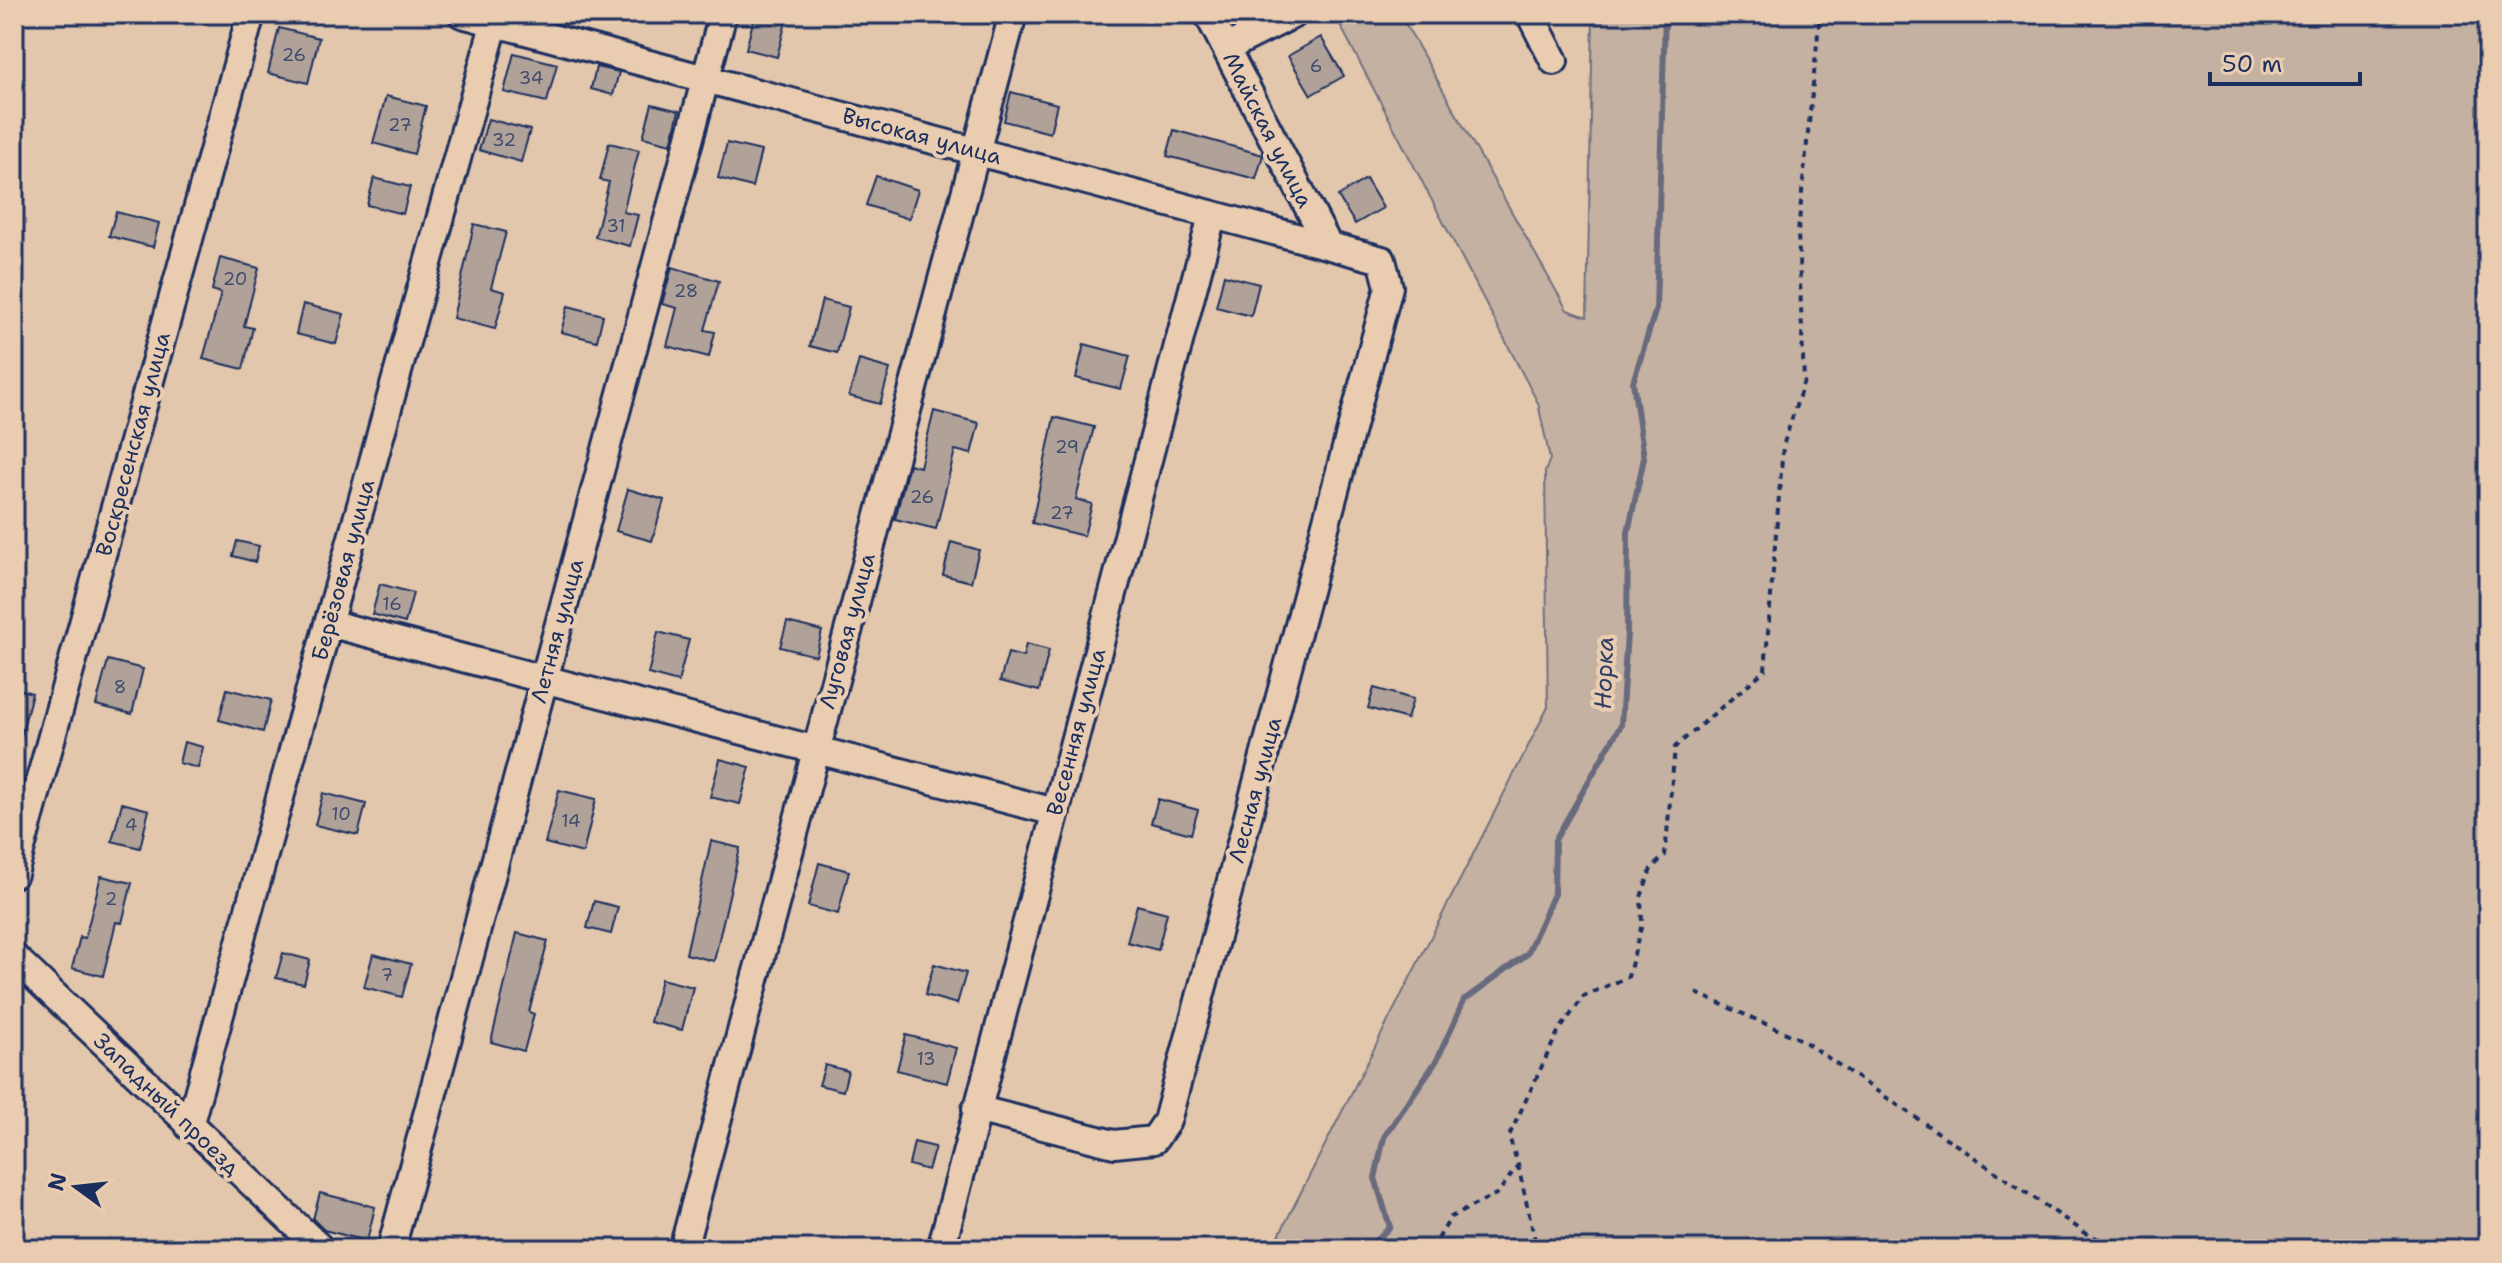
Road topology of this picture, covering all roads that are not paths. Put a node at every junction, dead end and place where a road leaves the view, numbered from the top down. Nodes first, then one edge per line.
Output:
1 (251, 14) edge
2 (462, 14) edge
3 (723, 14) edge
4 (1013, 14) edge
5 (1208, 14) edge
6 (1294, 14) edge
7 (1530, 14) edge
8 (496, 18) edge
9 (1226, 48) junction
10 (1554, 61) dead end
11 (706, 79) junction
12 (975, 150) junction
13 (1212, 216) junction
14 (1328, 245) junction
15 (1382, 260) joint
16 (328, 623) junction
17 (544, 679) junction
18 (815, 750) junction
19 (1055, 812) junction
20 (14, 874) edge
21 (14, 957) edge
22 (976, 1109) junction
23 (189, 1126) junction
24 (321, 1249) edge
25 (391, 1249) edge
26 (683, 1249) edge
27 (941, 1249) edge

1 - 20 street, Воскресенская улица
2 - 8 street, Высокая улица
3 - 11 street, Летняя улица
4 - 12 street, Луговая улица
5 - 9 street, Майская улица
6 - 9 street
7 - 10 street
8 - 11 street, Высокая улица
8 - 16 street, Берёзовая улица
9 - 14 street, Майская улица
11 - 12 street, Высокая улица
11 - 17 street, Летняя улица
12 - 13 street, Высокая улица
12 - 18 street, Луговая улица
13 - 14 street, Высокая улица
13 - 19 street, Весенняя улица
14 - 15 street, Высокая улица
15 - 22 street, Лесная улица
16 - 17 street
16 - 23 street, Берёзовая улица
17 - 18 street
17 - 25 street, Летняя улица
18 - 19 street
18 - 26 street, Луговая улица
19 - 22 street, Весенняя улица
21 - 23 street, Западный проезд
22 - 27 street, Весенняя улица
23 - 24 street, Западный проезд

